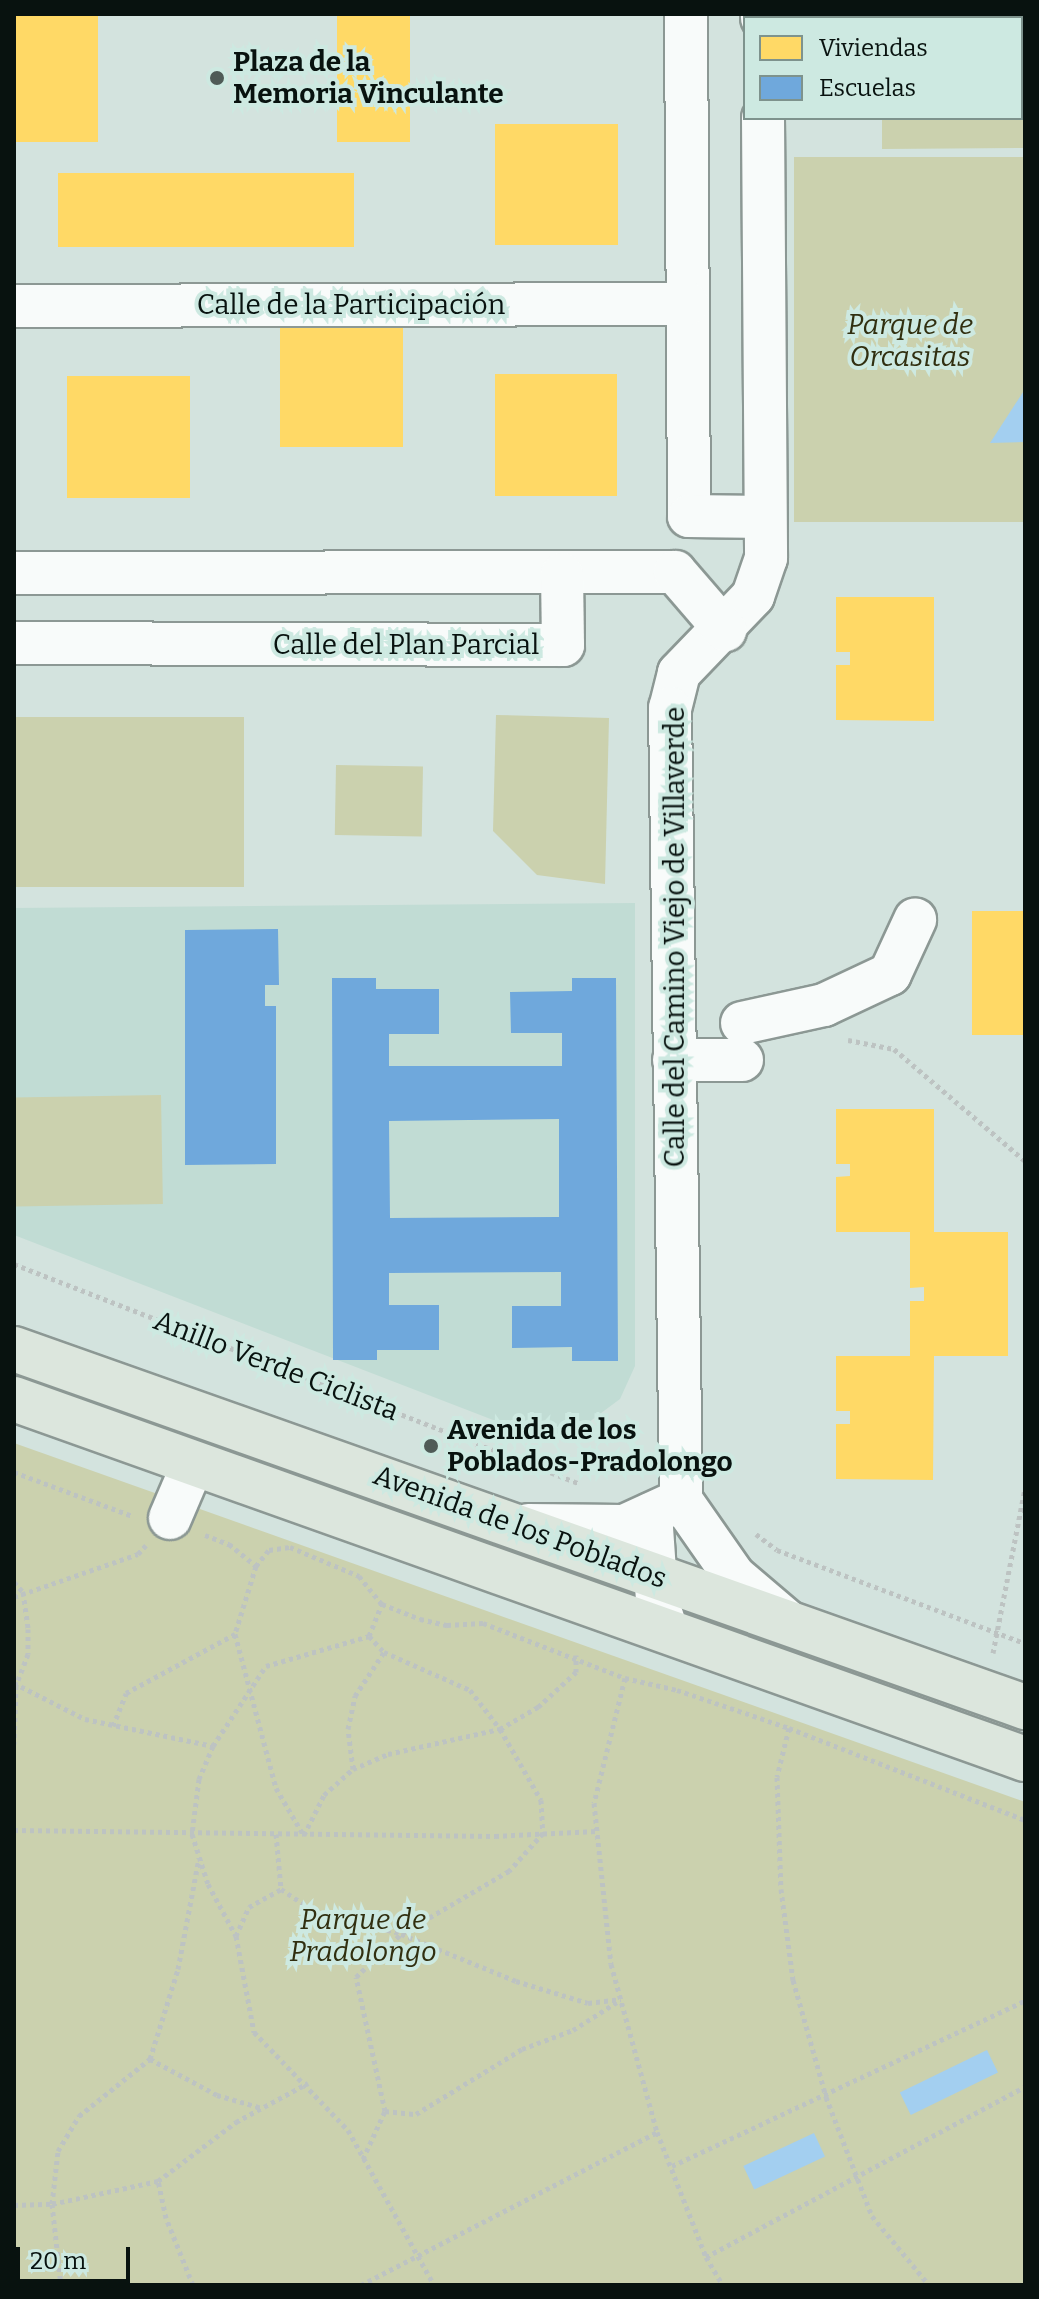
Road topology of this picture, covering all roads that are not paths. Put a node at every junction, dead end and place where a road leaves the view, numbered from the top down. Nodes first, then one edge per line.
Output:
1 (686, 14) edge
2 (763, 120) edge
3 (688, 304) junction
4 (14, 306) edge
5 (765, 517) junction
6 (14, 573) edge
7 (562, 574) junction
8 (725, 630) junction
9 (14, 643) edge
10 (915, 920) dead end
11 (674, 1060) junction
12 (14, 1349) edge
13 (14, 1399) edge
14 (193, 1464) junction
15 (666, 1507) junction
16 (170, 1518) road end
17 (506, 1522) junction
18 (654, 1576) junction
19 (789, 1623) junction
20 (667, 1631) junction
21 (1005, 1700) edge
22 (1025, 1759) edge

1 - 3 street
2 - 5 street, Calle del Camino Viejo de Villaverde
3 - 4 street, Calle de la Participación
3 - 5 street
5 - 8 street, Calle del Camino Viejo de Villaverde
6 - 7 street
7 - 8 street
7 - 9 street, Calle del Plan Parcial
8 - 11 street, Calle del Camino Viejo de Villaverde
10 - 11 street
11 - 15 street, Calle del Camino Viejo de Villaverde
12 - 17 main road, Avenida de los Poblados
13 - 14 main road, Avenida de los Poblados
14 - 16 street
14 - 20 main road, Avenida de los Poblados
15 - 17 street
15 - 18 street, Calle del Camino Viejo de Villaverde
15 - 19 street
17 - 18 main road, Avenida de los Poblados
18 - 19 main road, Avenida de los Poblados
18 - 20 street, Calle del Camino Viejo de Villaverde
19 - 21 main road, Avenida de los Poblados
20 - 22 main road, Avenida de los Poblados

